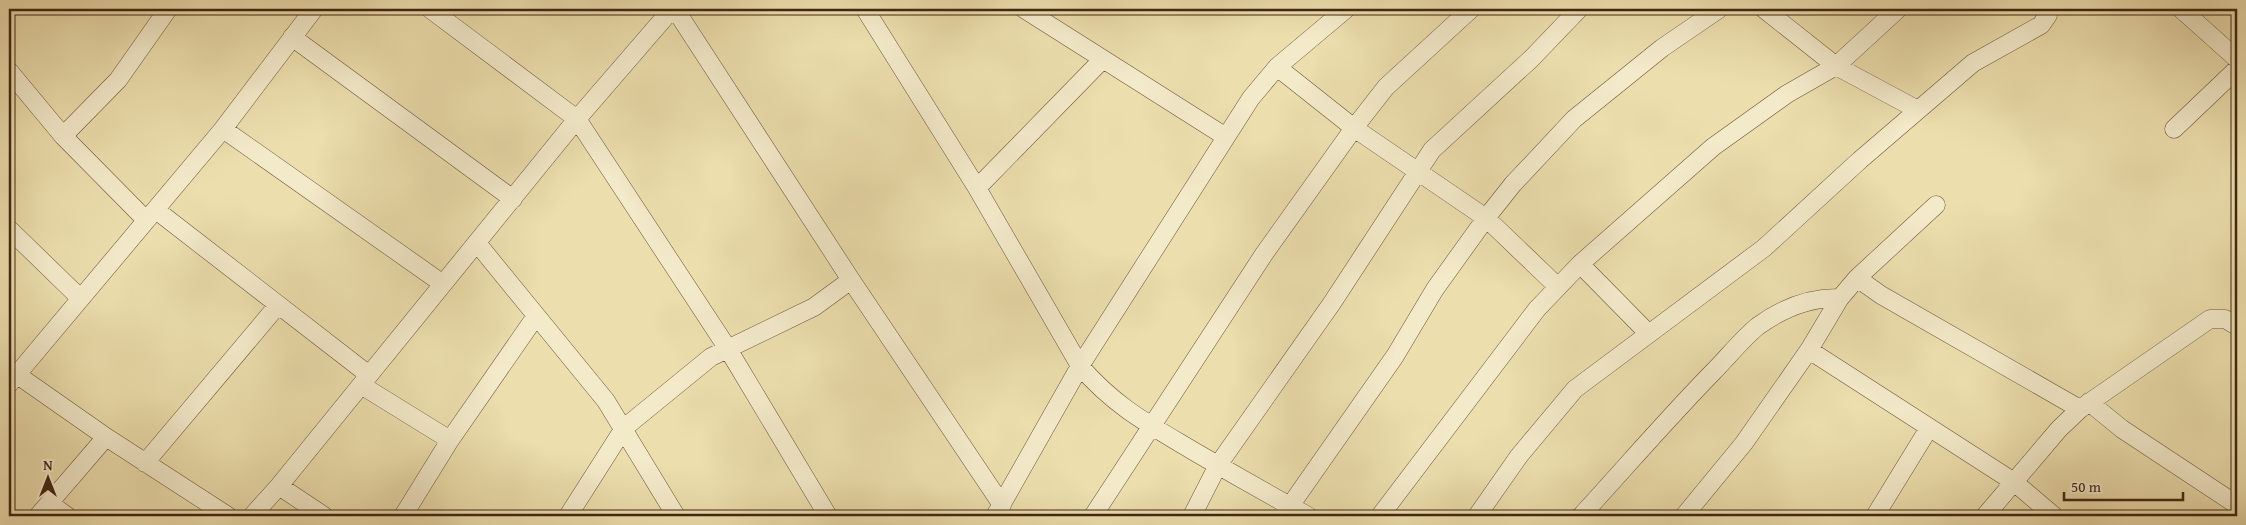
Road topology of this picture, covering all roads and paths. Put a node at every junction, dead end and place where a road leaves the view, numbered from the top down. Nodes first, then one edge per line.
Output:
1 (168, 9) edge
2 (314, 9) edge
3 (430, 9) edge
4 (674, 9) edge
5 (865, 9) edge
6 (1024, 9) edge
7 (1346, 9) edge
8 (1471, 9) edge
9 (1579, 9) edge
10 (1719, 9) edge
11 (1764, 9) edge
12 (1898, 9) edge
13 (2048, 9) edge
14 (2181, 9) edge
15 (292, 37) junction
16 (1103, 59) junction
17 (2237, 59) edge
18 (1836, 66) junction
19 (1277, 67) junction
20 (2237, 69) edge
21 (9, 71) edge
22 (1918, 110) junction
23 (577, 118) junction
24 (1354, 128) junction
25 (2174, 129) dead end
26 (223, 130) junction
27 (64, 136) junction
28 (1226, 137) junction
29 (1418, 173) junction
30 (977, 188) junction
31 (513, 199) junction
32 (1936, 205) dead end
33 (151, 215) junction
34 (1486, 218) junction
35 (9, 229) edge
36 (477, 243) junction
37 (1580, 264) junction
38 (1857, 278) junction
39 (851, 280) junction
40 (443, 284) junction
41 (1558, 287) junction
42 (80, 298) junction
43 (1840, 298) junction
44 (278, 305) junction
45 (536, 316) junction
46 (2237, 326) edge
47 (1648, 333) junction
48 (728, 349) junction
49 (1809, 350) junction
50 (1080, 366) junction
51 (12, 379) edge
52 (365, 380) junction
53 (2085, 406) junction
54 (1151, 426) junction
55 (624, 428) junction
56 (1929, 428) junction
57 (106, 437) junction
58 (450, 440) junction
59 (145, 463) junction
60 (1218, 465) junction
61 (2014, 482) junction
62 (279, 486) junction
63 (49, 503) junction
64 (2237, 505) edge
65 (998, 511) edge
66 (1287, 511) edge
67 (38, 516) edge
68 (67, 516) edge
69 (228, 516) edge
70 (252, 516) edge
71 (324, 516) edge
72 (403, 516) edge
73 (568, 516) edge
74 (676, 516) edge
75 (828, 516) edge
76 (1093, 516) edge
77 (1192, 516) edge
78 (1308, 516) edge
79 (1380, 516) edge
80 (1477, 516) edge
81 (1582, 516) edge
82 (1684, 516) edge
83 (1875, 516) edge
84 (1985, 516) edge
85 (2054, 516) edge

1 - 27 street
2 - 15 street
3 - 23 street
4 - 23 street
4 - 39 street
5 - 30 street
6 - 16 street
7 - 19 street
8 - 24 street
9 - 29 street
10 - 34 street
11 - 18 street
12 - 18 street
13 - 22 street
14 - 17 street
15 - 26 street
15 - 31 street
16 - 28 street
16 - 30 street
18 - 22 street
18 - 37 street
19 - 24 street
19 - 28 street
20 - 25 street
21 - 27 street
22 - 47 street
23 - 31 street
23 - 48 street
24 - 29 street
24 - 54 street
26 - 33 street
26 - 40 street
27 - 33 street
28 - 50 street
29 - 34 street
29 - 60 street
30 - 50 street
31 - 36 street
32 - 38 street
33 - 42 street
33 - 44 street
34 - 41 street
34 - 66 street
35 - 42 street
36 - 40 street
36 - 45 street
37 - 41 street
37 - 47 street
38 - 43 street
38 - 53 street
39 - 48 street
39 - 65 street
40 - 52 street
41 - 79 street
42 - 51 street
43 - 49 street
43 - 81 street
44 - 52 street
44 - 59 street
45 - 55 street
45 - 58 street
46 - 53 street
47 - 80 street
48 - 55 street
48 - 75 street
49 - 56 street
49 - 82 street
50 - 54 street
50 - 65 street
51 - 57 street
52 - 58 street
52 - 62 street
53 - 61 street
53 - 64 street
54 - 60 street
54 - 76 street
55 - 73 street
55 - 74 street
56 - 61 street
56 - 83 street
57 - 59 street
57 - 63 street
58 - 72 street
59 - 69 street
60 - 66 street
60 - 77 street
61 - 84 street
61 - 85 street
62 - 70 street
62 - 71 street
63 - 67 street
63 - 68 street
66 - 78 street

